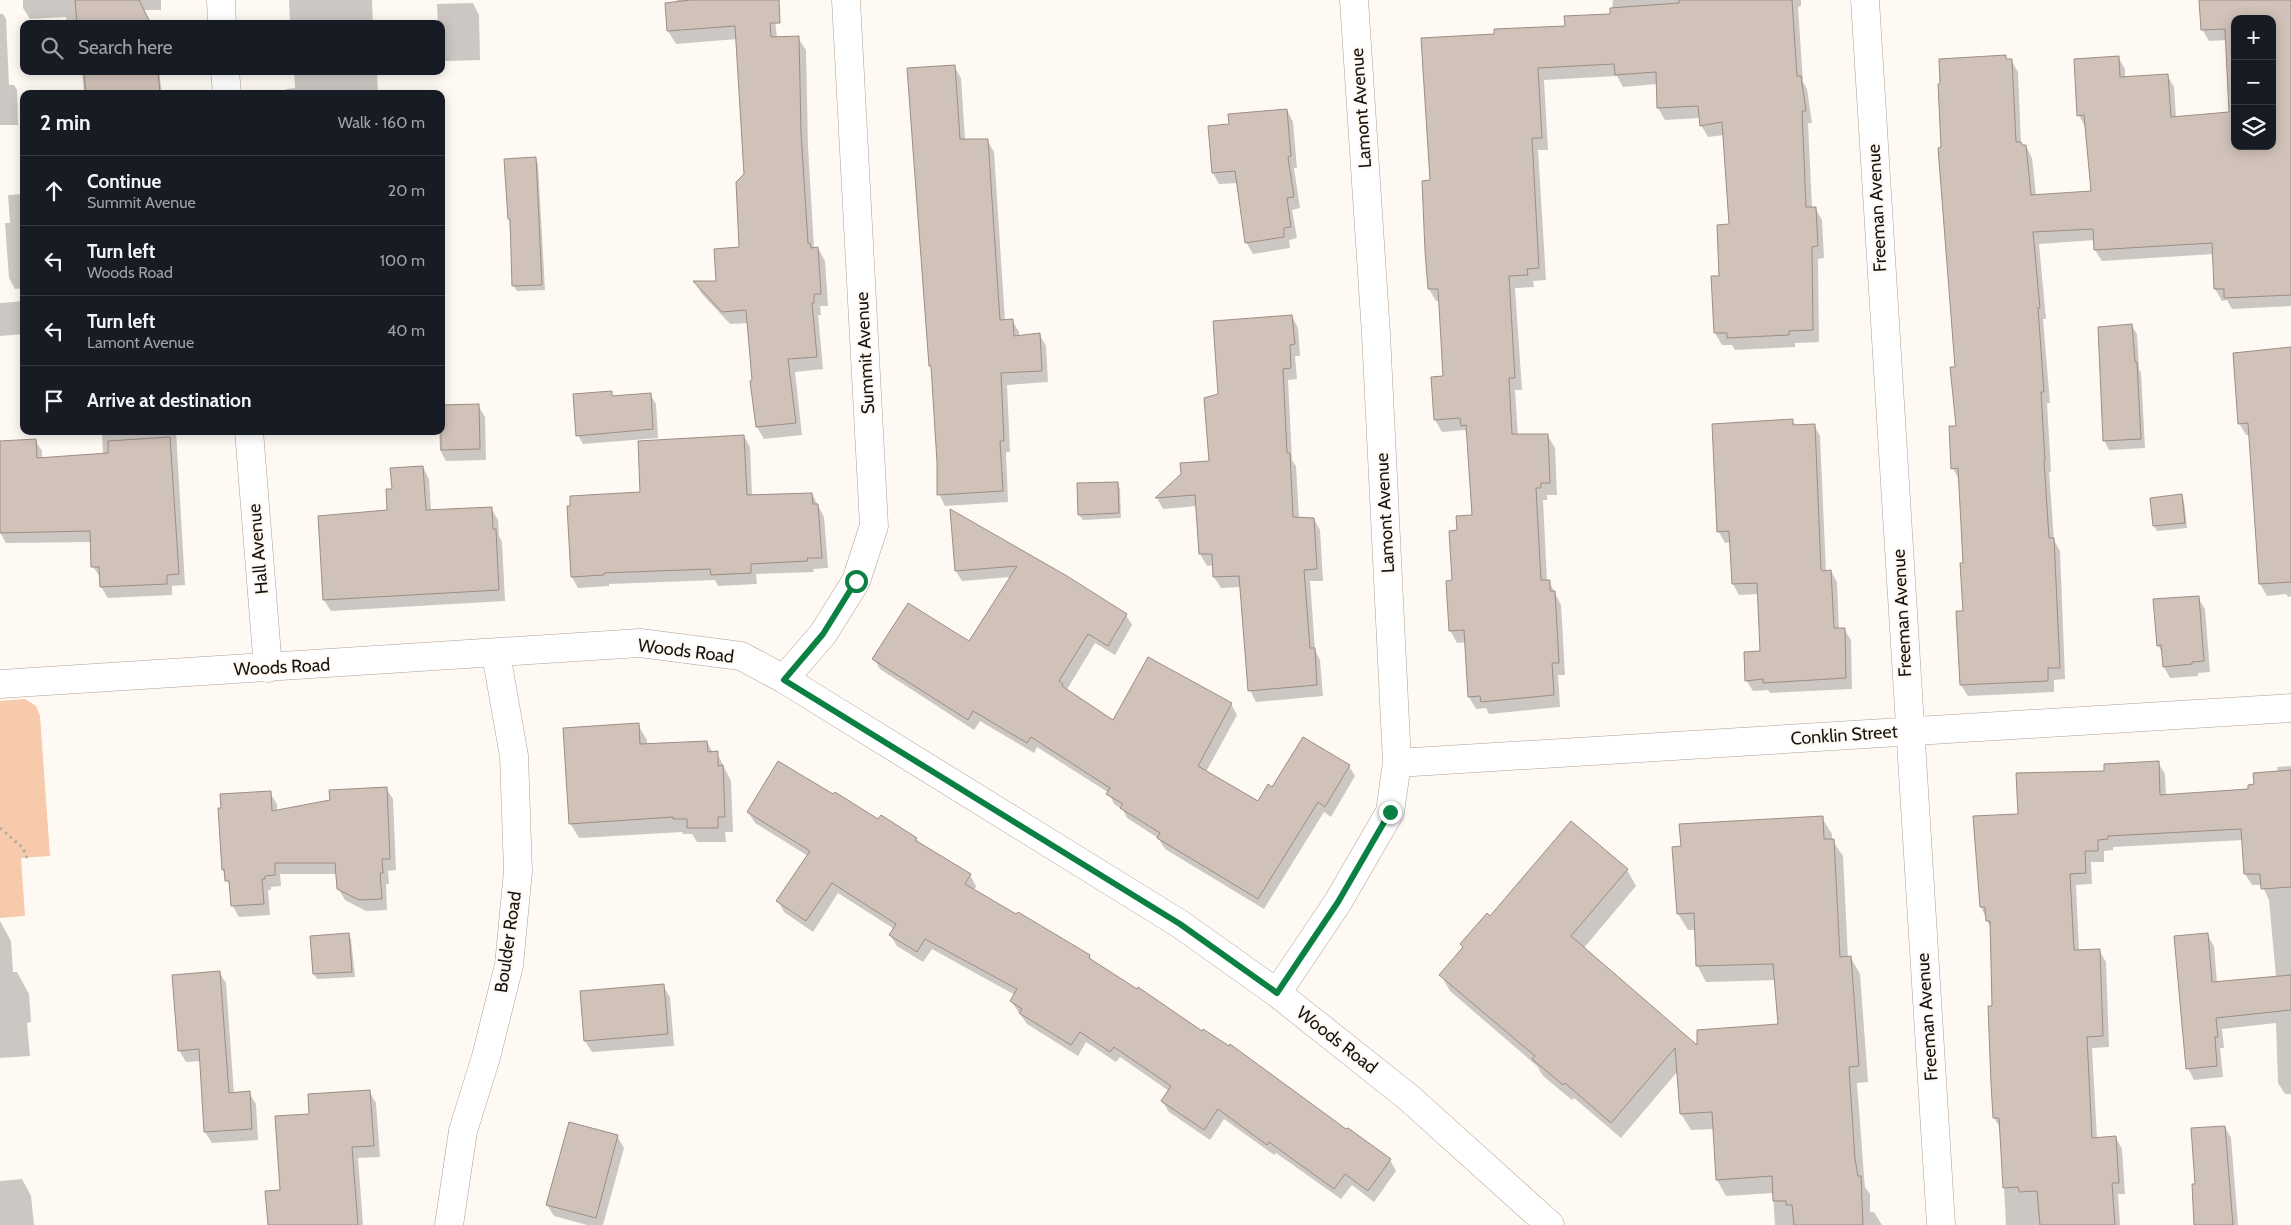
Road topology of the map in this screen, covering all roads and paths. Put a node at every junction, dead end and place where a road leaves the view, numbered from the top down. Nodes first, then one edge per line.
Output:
1 (221, 0) edge
2 (846, 0) edge
3 (1354, 0) edge
4 (1865, 0) edge
5 (222, 20) edge
6 (225, 75) edge
7 (227, 90) edge
8 (249, 435) edge
9 (496, 654) junction
10 (268, 668) junction
11 (784, 680) junction
12 (0, 684) edge
13 (2291, 708) edge
14 (1909, 731) junction
15 (1397, 763) junction
16 (0, 828) edge
17 (27, 858) dead end
18 (1277, 993) junction
19 (448, 1225) edge
20 (1550, 1225) edge
21 (1941, 1225) edge

1 - 5 street
2 - 11 street, Summit Avenue
3 - 15 street, Lamont Avenue
4 - 14 street, Freeman Avenue
6 - 7 street
8 - 10 street, Hall Avenue
9 - 10 street, Woods Road
9 - 11 street, Woods Road
9 - 19 street, Boulder Road
10 - 12 street, Woods Road
11 - 18 street, Woods Road
13 - 14 street, Conklin Street
14 - 15 street, Conklin Street
14 - 21 street, Freeman Avenue
15 - 18 street, Lamont Avenue
16 - 17 path
18 - 20 street, Woods Road

